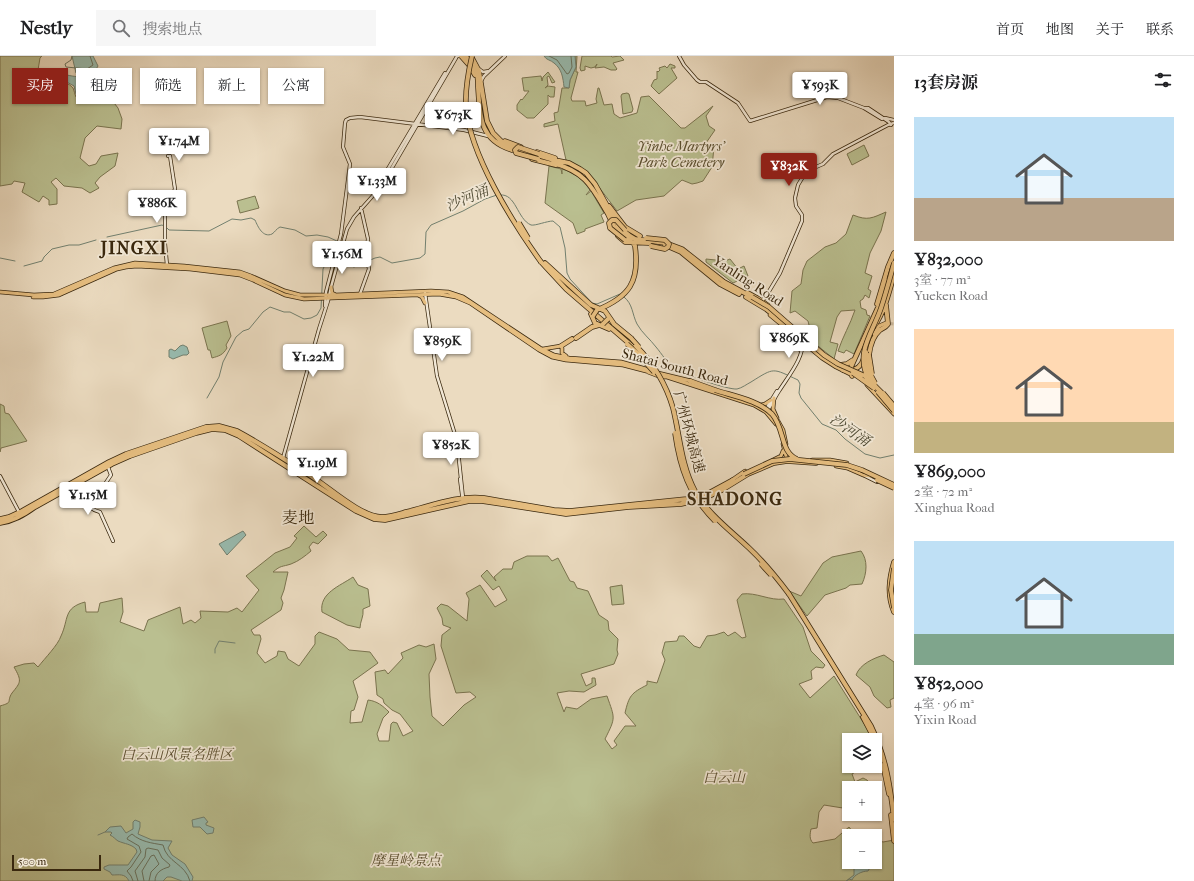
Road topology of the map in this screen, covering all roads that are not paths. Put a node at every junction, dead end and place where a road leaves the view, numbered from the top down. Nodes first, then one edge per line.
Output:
1 (461, 56) edge
2 (466, 56) edge
3 (473, 56) edge
4 (505, 56) edge
5 (679, 56) edge
6 (455, 57) edge
7 (479, 69) junction
8 (489, 71) junction
9 (480, 75) junction
10 (481, 83) junction
11 (479, 109) junction
12 (883, 119) junction
13 (892, 123) edge
14 (417, 124) junction
15 (883, 127) junction
16 (490, 136) junction
17 (565, 162) junction
18 (573, 165) junction
19 (561, 166) junction
20 (350, 167) junction
21 (568, 168) junction
22 (360, 172) junction
23 (387, 172) junction
24 (376, 175) junction
25 (386, 178) junction
26 (348, 182) junction
27 (380, 187) junction
28 (600, 192) junction
29 (361, 208) junction
30 (344, 218) junction
31 (610, 219) junction
32 (348, 226) junction
33 (626, 232) junction
34 (343, 234) junction
35 (640, 236) junction
36 (626, 241) junction
37 (633, 242) junction
38 (641, 243) junction
39 (678, 247) junction
40 (894, 253) edge
41 (337, 259) junction
42 (894, 261) edge
43 (542, 262) junction
44 (637, 264) junction
45 (167, 266) junction
46 (894, 269) edge
47 (886, 274) junction
48 (894, 275) edge
49 (331, 277) junction
50 (333, 280) junction
51 (886, 280) tunnel mouth
52 (730, 285) junction
53 (331, 287) junction
54 (0, 292) edge
55 (407, 292) junction
56 (424, 293) junction
57 (360, 294) junction
58 (433, 294) junction
59 (336, 295) junction
60 (416, 295) junction
61 (402, 296) junction
62 (324, 297) junction
63 (762, 300) junction
64 (886, 301) junction
65 (767, 303) junction
66 (880, 303) joint
67 (426, 304) junction
68 (762, 306) junction
69 (605, 312) junction
70 (875, 318) junction
71 (596, 322) junction
72 (886, 323) dead end
73 (794, 328) junction
74 (791, 332) junction
75 (878, 332) junction
76 (803, 336) junction
77 (869, 340) junction
78 (803, 341) junction
79 (808, 346) junction
80 (562, 347) junction
81 (635, 347) junction
82 (543, 349) junction
83 (801, 351) junction
84 (866, 355) junction
85 (555, 356) junction
86 (562, 358) junction
87 (569, 358) junction
88 (855, 358) junction
89 (865, 362) junction
90 (840, 366) junction
91 (655, 369) junction
92 (646, 370) junction
93 (852, 373) junction
94 (655, 374) junction
95 (666, 376) junction
96 (872, 378) junction
97 (690, 381) junction
98 (871, 384) junction
99 (877, 390) junction
100 (882, 394) junction
101 (773, 399) junction
102 (760, 404) junction
103 (892, 408) edge
104 (767, 410) junction
105 (778, 421) junction
106 (784, 448) junction
107 (787, 450) junction
108 (279, 457) junction
109 (797, 458) junction
110 (787, 459) junction
111 (803, 460) junction
112 (770, 461) junction
113 (827, 464) junction
114 (108, 466) junction
115 (296, 466) junction
116 (288, 468) junction
117 (292, 470) junction
118 (0, 476) edge
119 (311, 476) junction
120 (308, 481) junction
121 (76, 482) junction
122 (727, 484) junction
123 (894, 486) edge
124 (462, 500) junction
125 (666, 503) junction
126 (90, 509) junction
127 (590, 510) junction
128 (21, 511) junction
129 (398, 516) junction
130 (0, 519) edge
131 (13, 520) junction
132 (0, 524) edge
133 (113, 541) dead end
134 (894, 562) edge
135 (894, 567) edge
136 (894, 574) edge
137 (894, 579) edge
138 (892, 586) junction
139 (892, 593) edge
140 (788, 595) junction
141 (894, 602) edge
142 (894, 607) edge
143 (894, 612) edge
144 (839, 676) junction
145 (871, 733) edge
146 (882, 763) edge
147 (894, 819) edge
148 (894, 841) edge

1 - 6 main road
1 - 11 highway
2 - 9 highway
2 - 11 highway
3 - 7 highway
3 - 43 highway, 广州环城高速, bridge
4 - 8 main road
5 - 12 main road
6 - 14 main road
7 - 8 main road
7 - 9 highway
8 - 10 main road
9 - 10 highway
10 - 17 highway
11 - 16 highway
12 - 13 main road
12 - 13 main road
12 - 15 main road
13 - 15 main road
13 - 65 main road
14 - 16 main road
14 - 20 main road
14 - 23 main road
14 - 25 main road
15 - 63 main road
16 - 19 highway
17 - 18 highway
17 - 19 highway, bridge
18 - 21 highway
18 - 28 highway
19 - 21 highway
20 - 22 main road
20 - 26 main road
21 - 31 highway
22 - 24 main road
22 - 26 main road
23 - 24 main road
23 - 25 main road
24 - 27 main road
25 - 27 main road
26 - 30 main road
27 - 29 main road
28 - 33 highway
28 - 35 highway
29 - 32 main road
29 - 57 main road
30 - 32 main road
30 - 34 main road
31 - 36 highway
31 - 37 highway
32 - 34 main road
33 - 35 highway
33 - 36 highway, bridge
33 - 38 highway, bridge
33 - 39 highway, Yanling Road
34 - 41 main road
35 - 39 highway
36 - 37 highway, Yanling Road
37 - 38 highway, Yanling Road
37 - 44 highway
38 - 44 highway
38 - 68 highway, Yanling Road
39 - 52 highway, Yanling Road
40 - 47 highway
41 - 49 main road
41 - 50 main road
42 - 47 highway
42 - 70 highway
42 - 98 highway, bridge
43 - 69 highway
43 - 71 highway
43 - 81 highway, 广州环城高速
44 - 69 highway
45 - 45 main road
45 - 54 main road
45 - 62 main road
46 - 77 highway, bridge
47 - 70 highway
48 - 64 highway
49 - 50 main road
49 - 62 main road
50 - 53 main road
51 - 66 main road
52 - 63 main road, Yanling Road
52 - 100 highway, bridge
53 - 59 main road
53 - 62 main road
55 - 56 main road
55 - 57 main road
55 - 61 main road
56 - 58 main road, Shatai South Road
56 - 60 main road
56 - 67 main road
56 - 82 main road, Shatai South Road
57 - 59 main road
58 - 67 main road
58 - 85 main road, Shatai South Road
59 - 62 main road
60 - 61 main road
60 - 67 main road
61 - 62 main road
62 - 108 main road
63 - 65 main road, Yanling Road
64 - 75 highway
64 - 77 highway
65 - 73 main road, Yanling Road
66 - 70 highway
67 - 124 main road
68 - 74 main road, Yanling Road
68 - 99 highway, Yanling Road, bridge
69 - 71 highway, bridge
69 - 71 highway, bridge
69 - 91 highway, bridge
70 - 88 highway
70 - 98 highway, bridge
71 - 80 highway
71 - 94 highway, bridge
72 - 77 main road
73 - 74 highway
73 - 76 main road, Yanling Road
74 - 78 main road, Yanling Road
74 - 83 main road
75 - 84 highway
75 - 96 highway
76 - 78 main road
76 - 90 main road, Yanling Road
77 - 84 highway
77 - 89 highway
77 - 100 highway, bridge
78 - 79 main road
78 - 83 main road
78 - 90 main road
79 - 83 main road
79 - 90 main road
80 - 82 main road
80 - 85 main road
80 - 87 main road
81 - 91 highway, 广州环城高速, bridge
81 - 94 highway, 广州环城高速, bridge
82 - 85 main road, Shatai South Road
83 - 101 main road
84 - 89 highway
84 - 99 highway
84 - 103 highway, bridge
85 - 86 main road, Shatai South Road
86 - 87 main road, Shatai South Road
86 - 92 main road, Shatai South Road
87 - 92 main road, Shatai South Road
88 - 89 highway
88 - 90 highway
88 - 93 highway
89 - 93 highway
89 - 96 highway
90 - 93 highway
91 - 140 highway, 广州环城高速, bridge
92 - 95 main road
93 - 100 main road
93 - 103 main road
94 - 140 highway, 广州环城高速, bridge
95 - 97 main road, Shatai South Road
95 - 104 main road, Shatai South Road
96 - 99 highway
97 - 102 main road, Shatai South Road
97 - 111 highway, bridge
98 - 99 highway, bridge
99 - 100 highway
99 - 103 highway, bridge
100 - 103 highway, bridge
101 - 102 main road
101 - 104 main road
101 - 105 main road
102 - 104 main road, Shatai South Road
104 - 105 main road
104 - 106 main road
105 - 107 main road
106 - 110 main road
106 - 112 main road
107 - 109 main road
107 - 110 main road
108 - 114 highway
108 - 115 highway
108 - 116 highway
108 - 116 main road
108 - 121 highway
109 - 110 main road
109 - 123 main road
110 - 112 main road
110 - 113 highway
110 - 125 highway
111 - 122 highway, bridge
111 - 123 highway, bridge
112 - 122 main road
113 - 123 highway, bridge
113 - 123 main road
114 - 121 highway
114 - 126 main road
115 - 117 highway
115 - 119 highway
116 - 117 highway
117 - 120 highway
118 - 128 main road
119 - 120 main road
119 - 129 highway
120 - 129 highway
121 - 126 main road
121 - 128 highway
121 - 131 highway
122 - 125 highway
124 - 127 highway
124 - 127 highway
124 - 129 highway
125 - 127 highway
126 - 133 main road
128 - 130 highway
128 - 131 main road
131 - 132 highway
134 - 139 main road
134 - 143 highway, bridge
135 - 139 main road
135 - 142 highway, bridge
136 - 138 highway, bridge
137 - 139 main road
138 - 141 highway, bridge
138 - 142 highway, bridge
139 - 142 main road
139 - 143 main road
140 - 144 highway, 广州环城高速
144 - 145 highway, 广州环城高速
144 - 147 highway, 广州环城高速
146 - 148 highway, 广州环城高速

